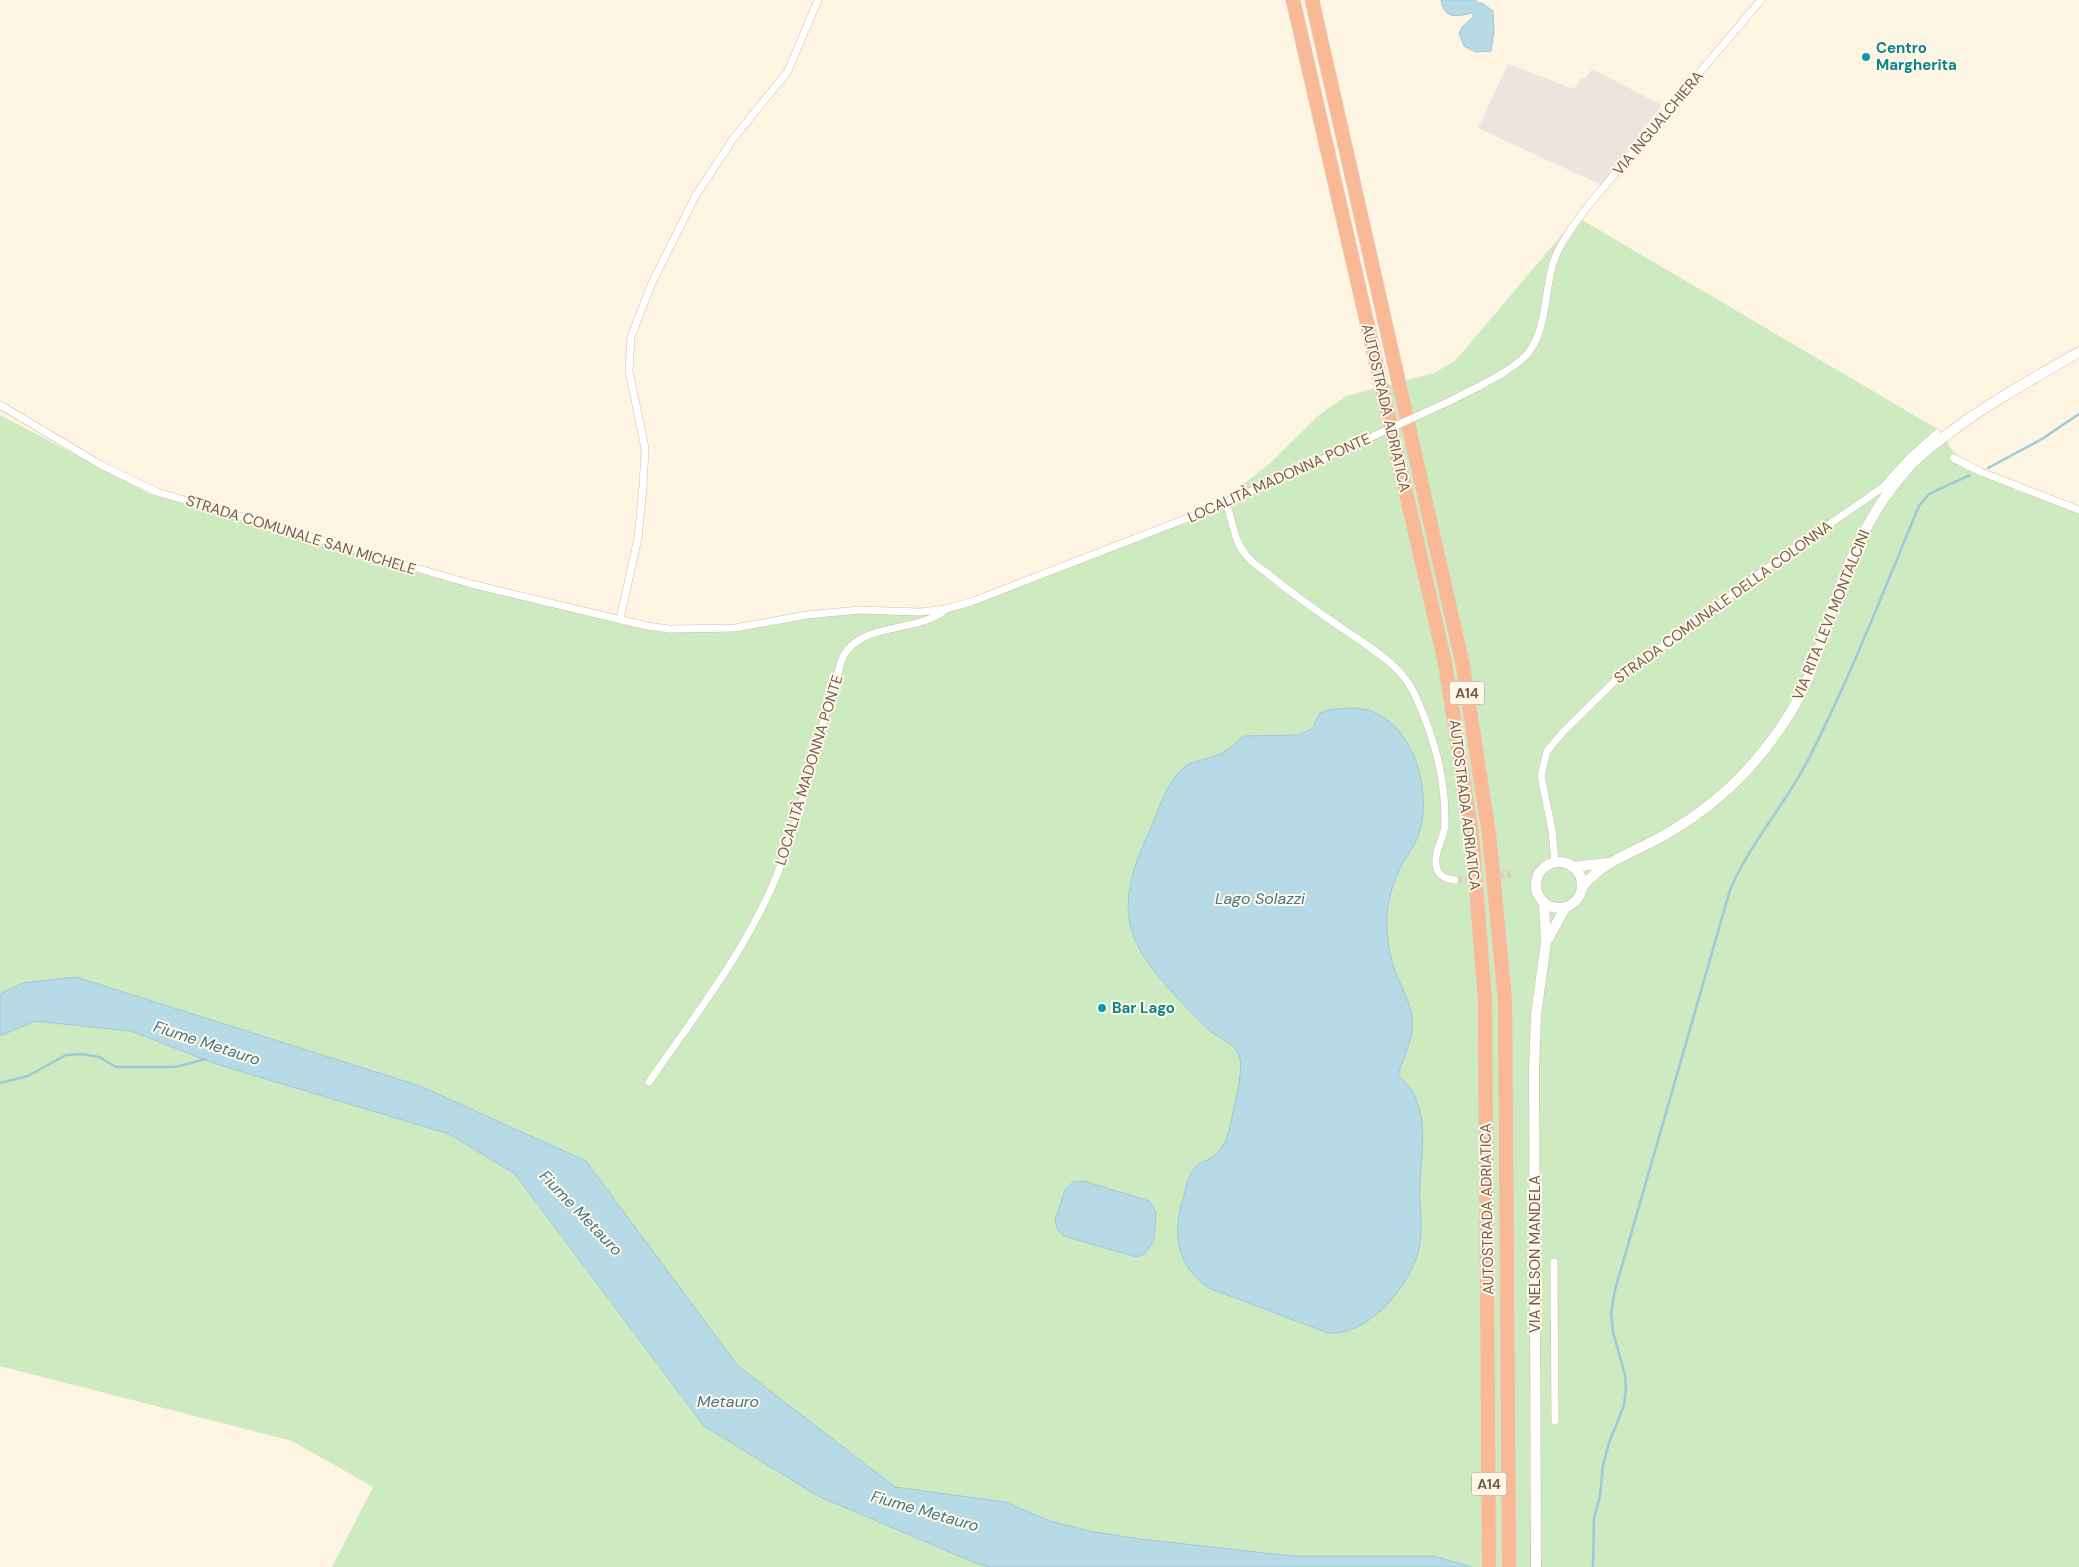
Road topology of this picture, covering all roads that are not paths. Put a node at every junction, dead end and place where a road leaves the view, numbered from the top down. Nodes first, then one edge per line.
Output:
1 (818, 0) edge
2 (1293, 0) edge
3 (1312, 0) edge
4 (1761, 0) edge
5 (1559, 249) joint
6 (2079, 352) edge
7 (0, 405) edge
8 (1937, 433) dead end
9 (1954, 458) dead end
10 (1226, 503) junction
11 (2079, 510) edge
12 (945, 609) junction
13 (620, 619) junction
14 (1555, 862) junction
15 (1610, 862) junction
16 (1573, 867) junction
17 (1455, 880) tunnel mouth
18 (1582, 887) junction
19 (1544, 904) junction
20 (1565, 908) junction
21 (1546, 942) junction
22 (648, 1082) dead end
23 (1554, 1262) dead end
24 (1555, 1421) dead end
25 (1489, 1567) edge
26 (1509, 1567) edge
27 (1536, 1567) edge

1 - 13 street
2 - 25 highway, AUTOSTRADA ADRIATICA / A14
3 - 26 highway, AUTOSTRADA ADRIATICA / A14
4 - 5 street, VIA INGUALCHIERA
5 - 10 street, LOCALITÀ MADONNA PONTE, bridge
6 - 15 main road, VIA RITA LEVI MONTALCINI
7 - 13 street, STRADA COMUNALE SAN MICHELE
8 - 14 street, STRADA COMUNALE DELLA COLONNA
9 - 11 street
10 - 12 street, LOCALITÀ MADONNA PONTE
10 - 17 street
12 - 13 street, LOCALITÀ MADONNA PONTE
12 - 22 street, LOCALITÀ MADONNA PONTE
14 - 16 main road
14 - 19 main road
15 - 16 main road, VIA RITA LEVI MONTALCINI
15 - 18 main road, VIA RITA LEVI MONTALCINI
16 - 18 main road
18 - 20 main road
19 - 20 main road
19 - 21 main road, VIA NELSON MANDELA
20 - 21 main road, VIA NELSON MANDELA
21 - 27 main road, VIA NELSON MANDELA
23 - 24 street

